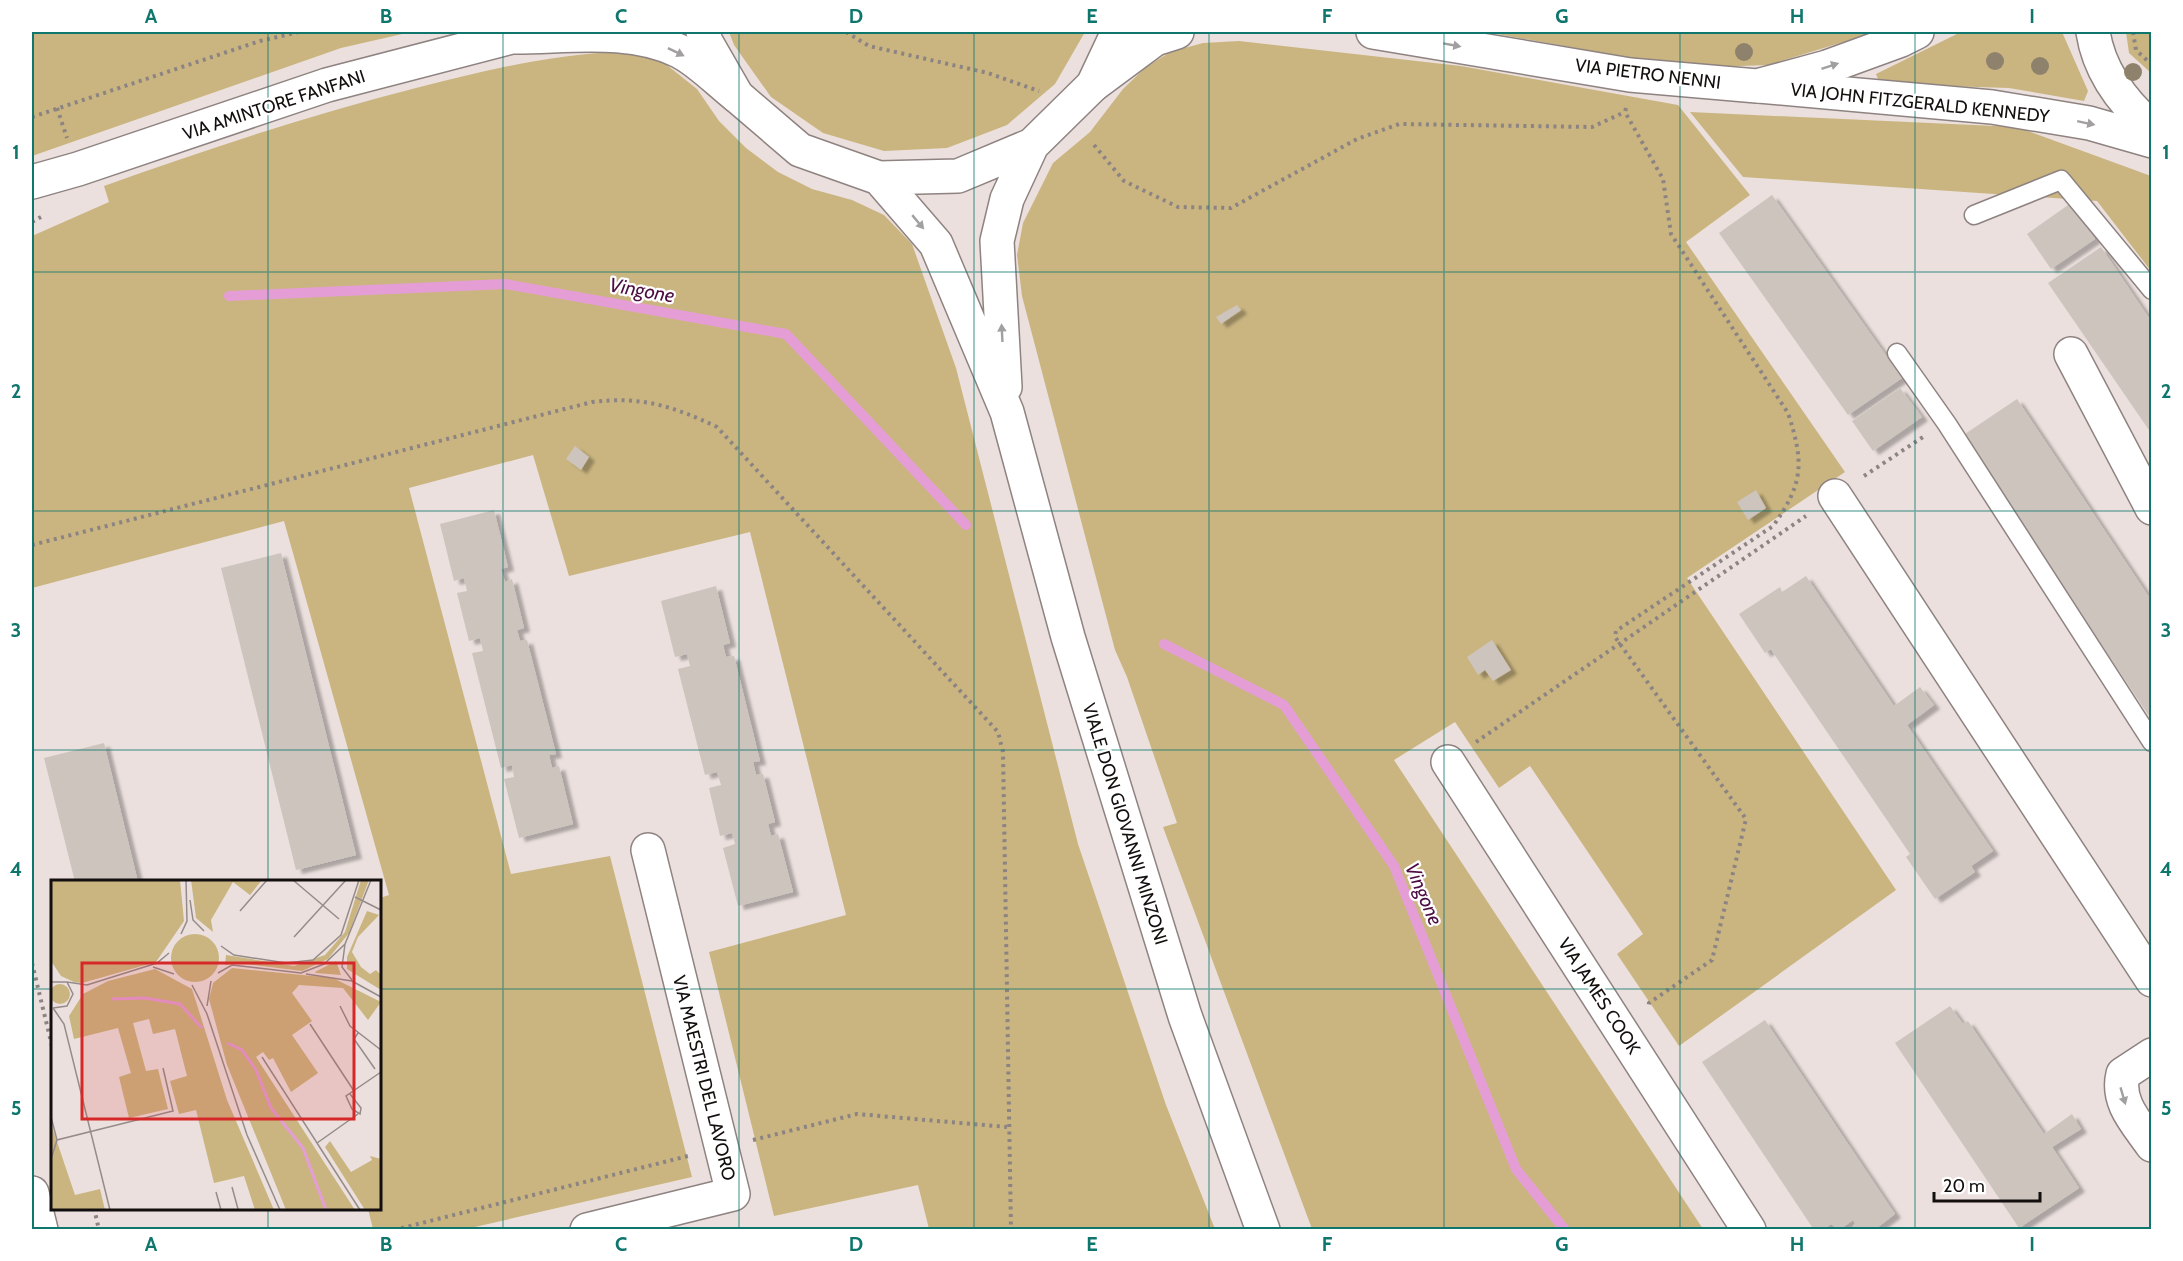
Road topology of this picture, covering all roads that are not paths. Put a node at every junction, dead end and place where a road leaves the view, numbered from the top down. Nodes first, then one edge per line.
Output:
1 (703, 32) edge
2 (1118, 32) edge
3 (1178, 32) edge
4 (1373, 32) edge
5 (1917, 32) edge
6 (2093, 32) edge
7 (523, 34) edge
8 (1093, 85) junction
9 (1757, 86) junction
10 (737, 96) junction
11 (2151, 128) edge
12 (2151, 141) edge
13 (1032, 145) junction
14 (879, 178) junction
15 (33, 183) edge
16 (1974, 215) dead end
17 (2151, 290) edge
18 (1898, 353) dead end
19 (2071, 354) dead end
20 (1007, 412) junction
21 (1835, 496) road end
22 (2151, 508) edge
23 (2151, 742) edge
24 (1448, 762) road end
25 (648, 850) dead end
26 (2151, 980) edge
27 (2151, 1056) edge
28 (2151, 1145) edge
29 (32, 1194) edge
30 (40, 1230) edge
31 (587, 1230) edge
32 (1263, 1230) edge
33 (1749, 1230) edge

1 - 10 street
2 - 8 street
3 - 8 street
4 -> 9 street, VIA PIETRO NENNI
9 -> 5 street, VIA PIETRO NENNI
6 - 11 street
7 -> 10 street, VIA AMINTORE FANFANI
7 - 15 street, VIA AMINTORE FANFANI
8 - 13 street
9 -> 12 street, VIA JOHN FITZGERALD KENNEDY
10 - 14 street, VIA AMINTORE FANFANI
13 - 14 street
20 -> 13 street, VIALE DON GIOVANNI MINZONI
14 -> 20 street, VIALE DON GIOVANNI MINZONI
16 - 17 lane
18 - 23 lane
19 - 22 street
20 - 32 street, VIALE DON GIOVANNI MINZONI
21 - 26 street
24 - 33 street, VIA JAMES COOK
25 - 31 street, VIA MAESTRI DEL LAVORO
27 -> 28 street
29 - 30 street

